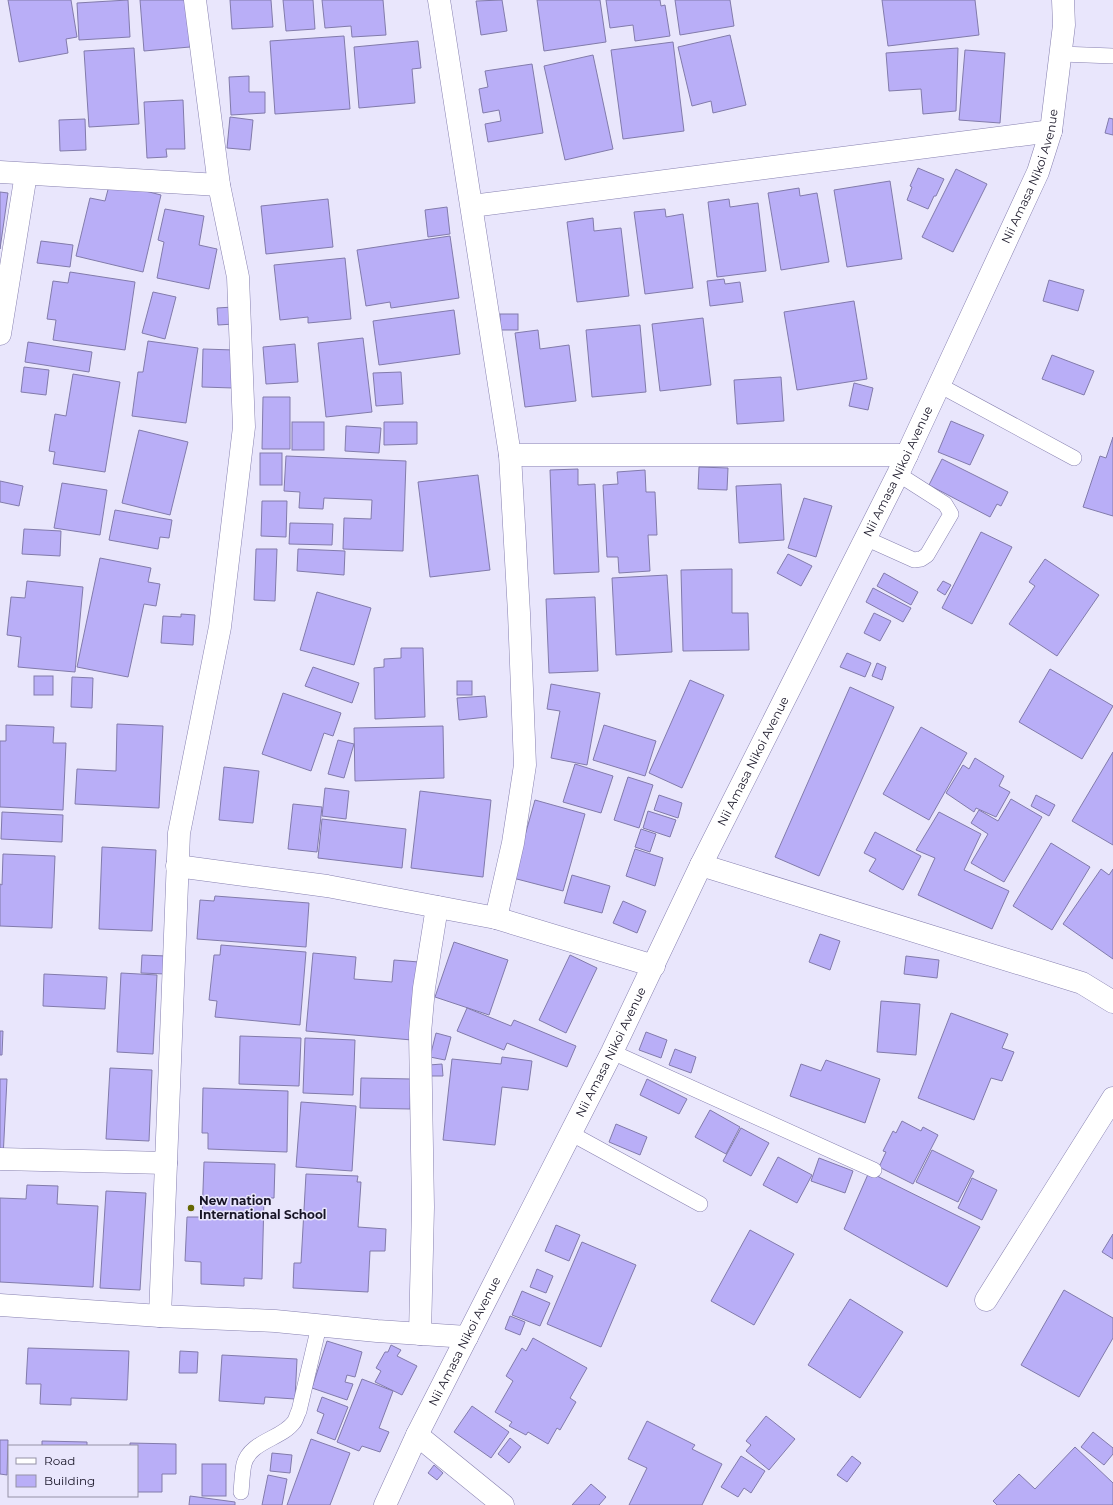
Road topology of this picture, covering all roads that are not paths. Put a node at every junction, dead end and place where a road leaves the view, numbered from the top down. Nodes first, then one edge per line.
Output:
1 (195, 0) edge
2 (439, 0) edge
3 (1063, 0) edge
4 (1061, 54) junction
5 (1113, 56) edge
6 (1051, 131) junction
7 (0, 172) edge
8 (26, 174) junction
9 (218, 185) junction
10 (472, 206) junction
11 (0, 334) edge
12 (939, 385) junction
13 (510, 455) junction
14 (1074, 458) dead end
15 (902, 464) junction
16 (865, 538) junction
17 (701, 865) junction
18 (177, 866) junction
19 (437, 907) junction
20 (496, 918) junction
21 (654, 966) junction
22 (1113, 1002) edge
23 (612, 1052) junction
24 (1113, 1098) edge
25 (570, 1133) junction
26 (0, 1159) edge
27 (166, 1163) junction
28 (874, 1170) dead end
29 (700, 1204) dead end
30 (986, 1300) dead end
31 (0, 1305) edge
32 (160, 1316) junction
33 (319, 1326) junction
34 (420, 1334) junction
35 (467, 1337) junction
36 (417, 1435) junction
37 (241, 1492) dead end
38 (385, 1505) edge
39 (503, 1505) edge

1 - 9 street
2 - 10 street
3 - 4 street, Nii Amasa Nikoi Avenue
4 - 5 lane
4 - 6 street, Nii Amasa Nikoi Avenue
6 - 10 street
6 - 12 street, Nii Amasa Nikoi Avenue
7 - 8 street
8 - 9 street
8 - 11 street
9 - 18 street
10 - 13 street
12 - 14 lane
12 - 15 street, Nii Amasa Nikoi Avenue
13 - 15 street
13 - 20 street
15 - 16 street, Nii Amasa Nikoi Avenue
15 - 16 lane
16 - 17 street, Nii Amasa Nikoi Avenue
17 - 21 street, Nii Amasa Nikoi Avenue
17 - 22 street
18 - 19 street
18 - 27 street
19 - 20 street
19 - 34 street
20 - 21 street
21 - 23 street, Nii Amasa Nikoi Avenue
23 - 25 street, Nii Amasa Nikoi Avenue
23 - 28 lane
24 - 30 street
25 - 29 lane
25 - 35 street, Nii Amasa Nikoi Avenue
26 - 27 street
27 - 32 street
31 - 32 street
32 - 33 street
33 - 34 street
33 - 37 lane
34 - 35 street
35 - 36 street, Nii Amasa Nikoi Avenue
36 - 38 street, Nii Amasa Nikoi Avenue
36 - 39 street

